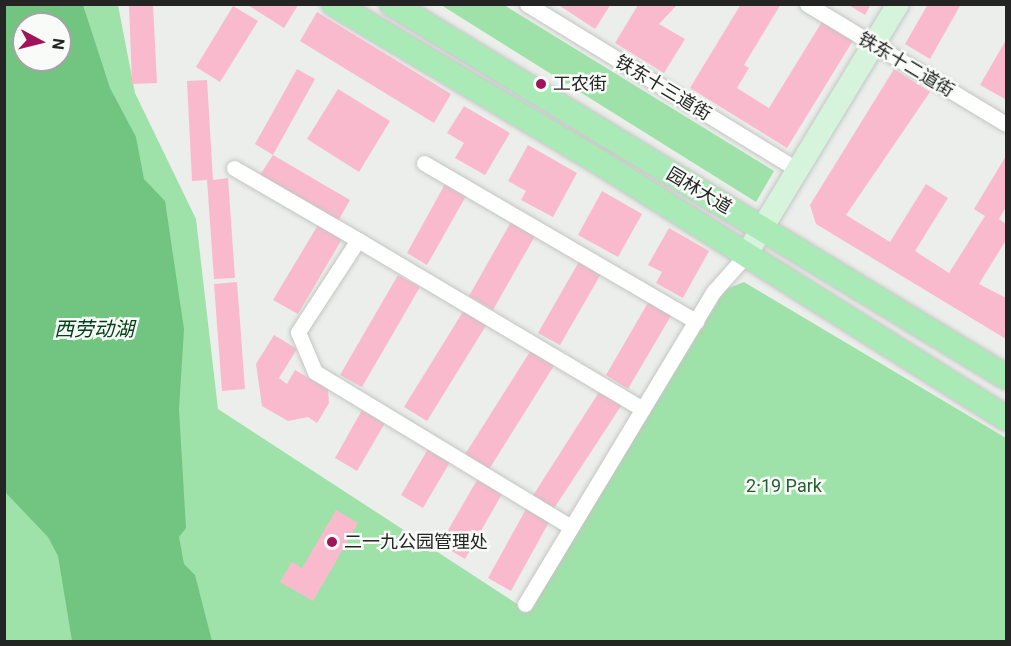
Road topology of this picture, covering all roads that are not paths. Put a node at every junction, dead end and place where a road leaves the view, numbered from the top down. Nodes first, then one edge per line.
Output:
1 (334, 4) edge
2 (392, 4) edge
3 (527, 4) edge
4 (807, 4) edge
5 (898, 4) edge
6 (874, 46) junction
7 (1006, 124) edge
8 (424, 163) dead end
9 (234, 168) dead end
10 (800, 171) junction
11 (764, 230) junction
12 (358, 240) junction
13 (785, 243) junction
14 (746, 255) junction
15 (696, 321) junction
16 (1006, 377) edge
17 (643, 409) junction
18 (1006, 418) edge
19 (571, 527) junction
20 (525, 604) dead end

1 - 14 main road
2 - 11 main road, 园林大道
3 - 10 street, 铁东十三道街
4 - 6 street, 铁东十二道街
5 - 6 street
6 - 7 street, 铁东十二道街
6 - 10 street
8 - 15 street
9 - 12 street
10 - 11 street
11 - 13 main road, 园林大道
11 - 14 street
12 - 17 street
12 - 19 street
13 - 14 street
13 - 16 main road, 园林大道
14 - 15 street
14 - 18 main road
15 - 17 street
17 - 19 street
19 - 20 street

